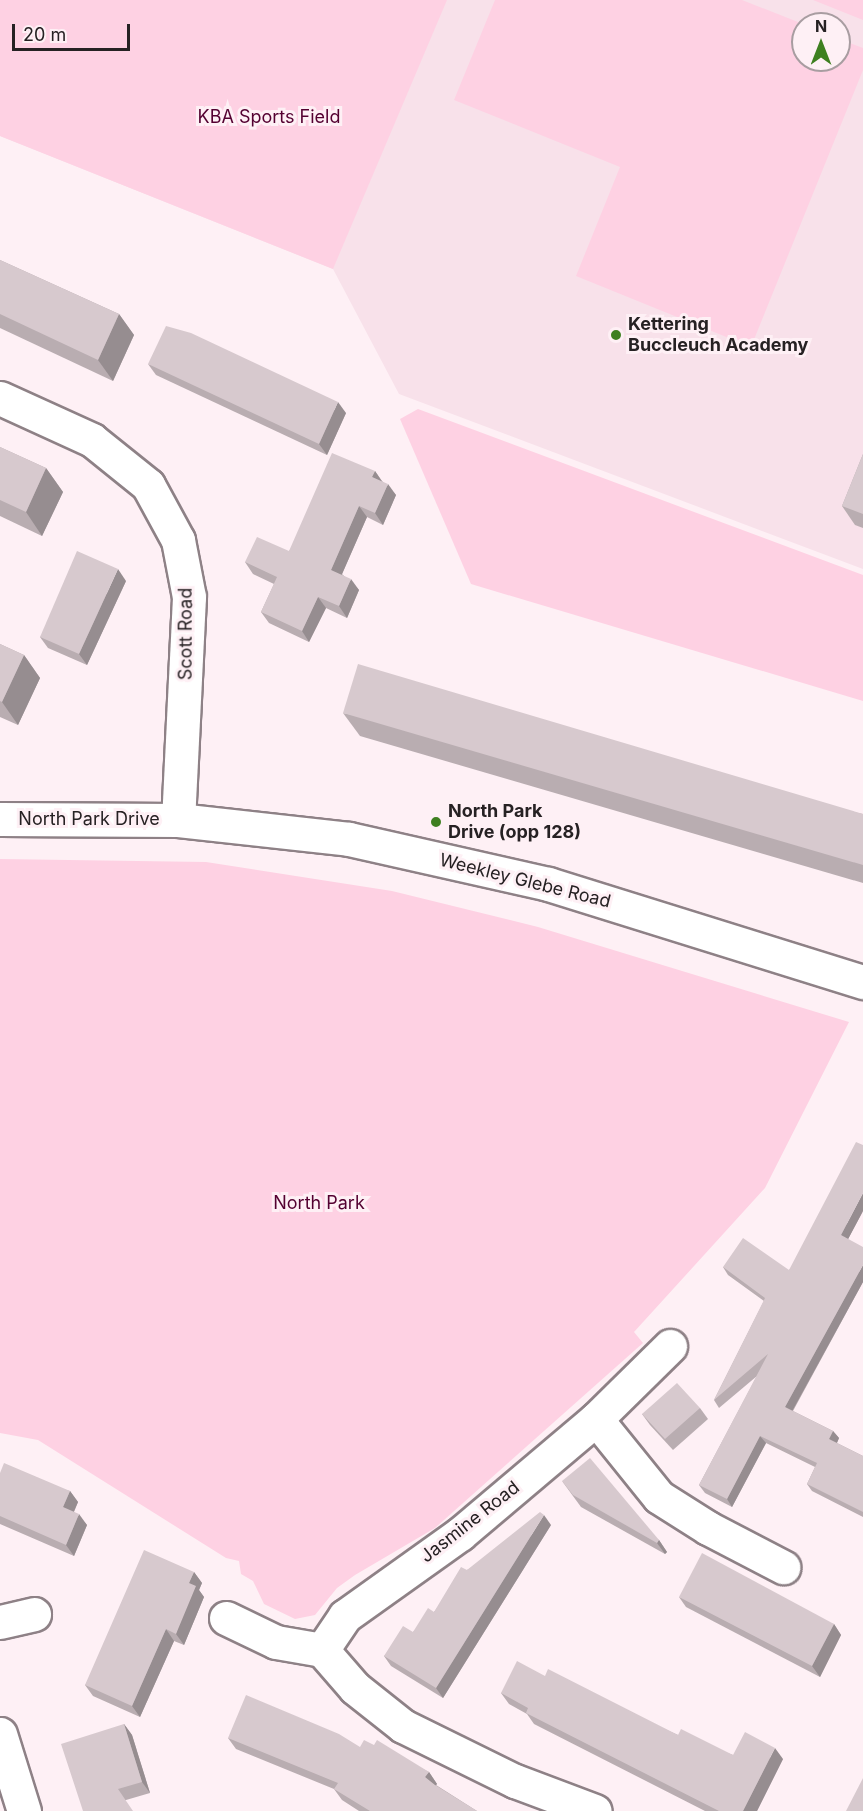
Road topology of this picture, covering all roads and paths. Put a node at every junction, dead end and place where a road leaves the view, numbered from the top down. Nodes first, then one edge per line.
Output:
1 (0, 398) edge
2 (0, 819) edge
3 (178, 820) junction
4 (863, 982) edge
5 (670, 1346) dead end
6 (596, 1419) junction
7 (783, 1568) dead end
8 (34, 1614) dead end
9 (226, 1618) dead end
10 (0, 1622) edge
11 (322, 1650) junction
12 (0, 1734) edge
13 (24, 1811) edge
14 (595, 1811) edge

1 - 3 street, Scott Road
2 - 3 street, North Park Drive
3 - 4 street, Weekley Glebe Road
5 - 6 street, Jasmine Road
6 - 7 street
6 - 11 street, Jasmine Road
8 - 10 street
9 - 11 street
11 - 14 street
12 - 13 street

